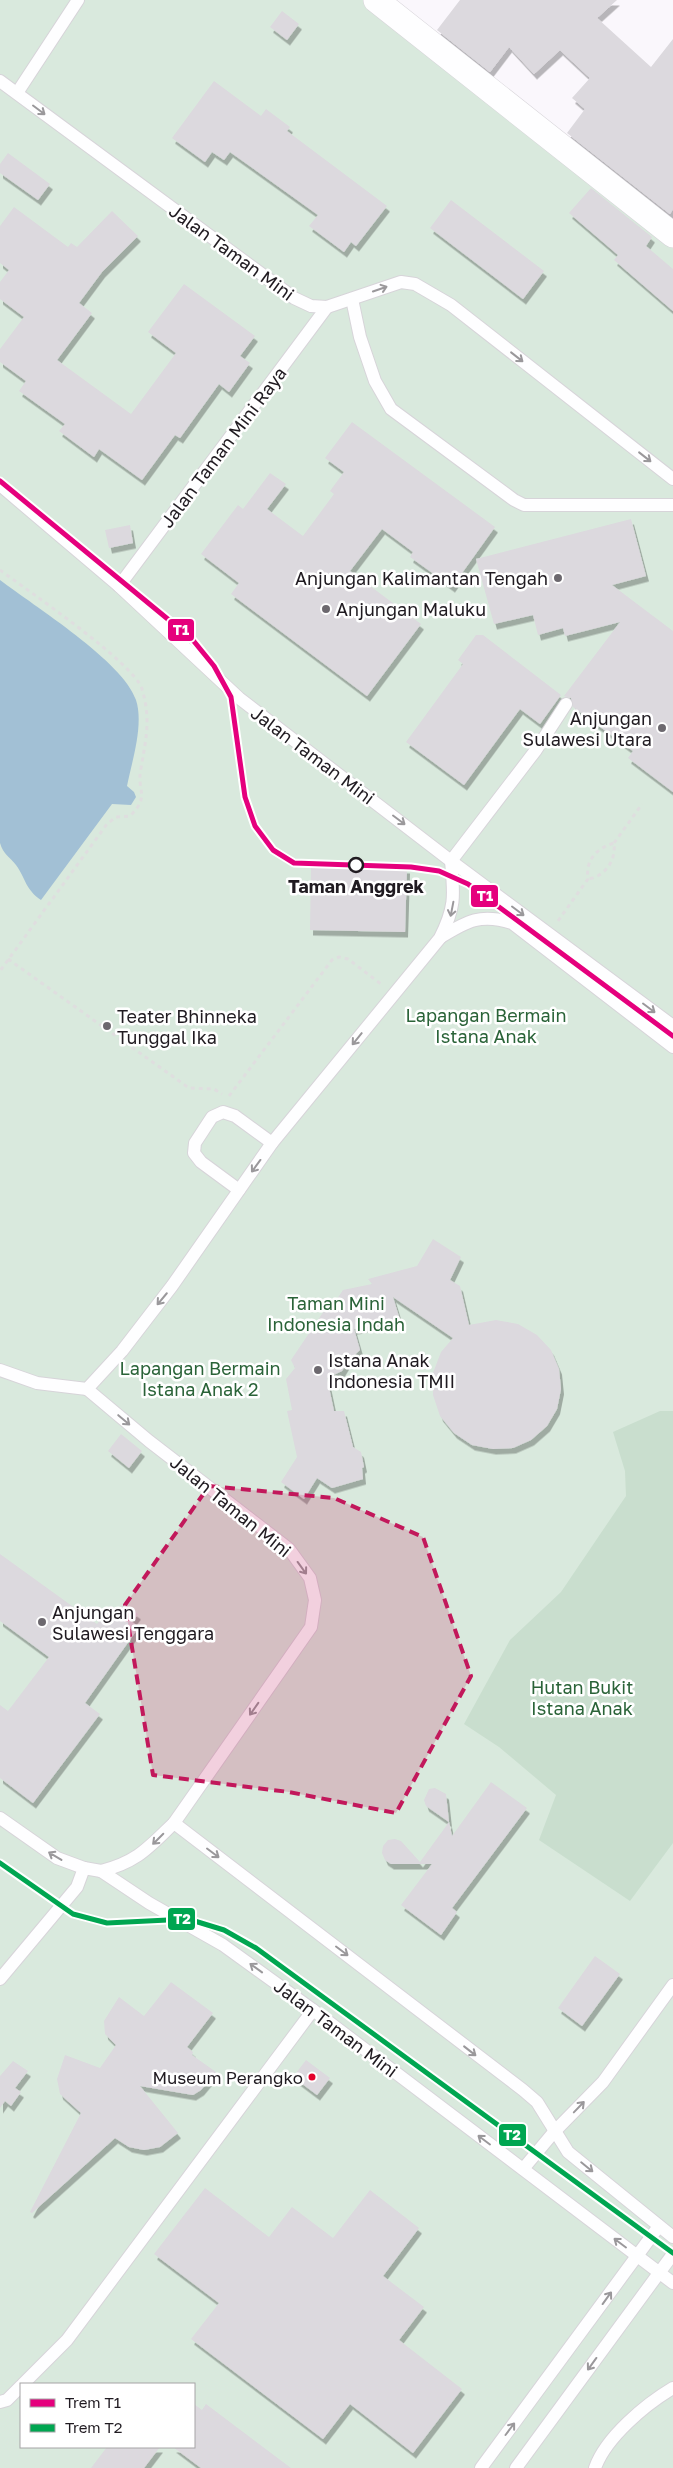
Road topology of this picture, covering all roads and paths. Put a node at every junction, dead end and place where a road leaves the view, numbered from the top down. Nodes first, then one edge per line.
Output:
1 (78, 0) edge
2 (376, 0) edge
3 (0, 81) edge
4 (17, 93) junction
5 (673, 235) edge
6 (352, 299) junction
7 (327, 307) junction
8 (673, 479) edge
9 (0, 485) edge
10 (673, 504) edge
11 (0, 570) edge
12 (119, 586) junction
13 (566, 704) dead end
14 (642, 804) dead end
15 (614, 843) junction
16 (451, 861) junction
17 (588, 879) junction
18 (549, 934) junction
19 (440, 938) junction
20 (8, 959) junction
21 (0, 971) edge
22 (394, 994) junction
23 (673, 1026) edge
24 (673, 1047) edge
25 (227, 1098) junction
26 (235, 1104) dead end
27 (272, 1143) junction
28 (239, 1190) junction
29 (0, 1370) edge
30 (87, 1389) junction
31 (0, 1818) edge
32 (174, 1823) junction
33 (84, 1868) junction
34 (101, 1871) junction
35 (0, 1979) edge
36 (673, 1985) edge
37 (313, 2010) junction
38 (554, 2132) junction
39 (523, 2169) junction
40 (659, 2226) junction
41 (673, 2237) edge
42 (673, 2254) edge
43 (638, 2256) junction
44 (659, 2272) junction
45 (673, 2283) edge
46 (24, 2383) edge
47 (20, 2387) edge
48 (673, 2388) edge
49 (0, 2402) edge
50 (481, 2468) edge
51 (516, 2468) edge
52 (595, 2468) edge

1 - 4 lane
2 - 5 street
3 - 4 lane, Jalan Taman Mini
4 -> 7 lane, Jalan Taman Mini
6 - 7 lane, Jalan Taman Mini
6 -> 8 lane, Jalan Taman Mini
6 - 10 lane
7 - 12 lane, Jalan Taman Mini Raya
9 - 12 lane, Jalan Taman Mini
11 - 20 path
12 -> 16 lane, Jalan Taman Mini
13 - 16 lane
14 - 15 path
15 - 17 path
15 - 17 path
16 -> 18 lane, Jalan Taman Mini
16 -> 19 lane
17 - 18 path
18 -> 23 lane, Jalan Taman Mini
19 - 22 lane
19 - 24 lane
20 - 21 path
20 - 25 path
22 - 25 path
22 -> 27 lane
25 - 26 path
27 -> 28 lane
27 - 28 lane
28 -> 30 lane
29 - 30 lane
30 -> 32 lane, Jalan Taman Mini
33 -> 31 lane, Jalan Taman Mini
32 -> 34 lane, Jalan Taman Mini
32 -> 38 lane
33 - 34 lane, Jalan Taman Mini
33 - 35 lane
37 -> 34 lane, Jalan Taman Mini
38 -> 36 lane
39 -> 37 lane, Jalan Taman Mini
37 - 46 lane
38 - 39 lane
38 -> 40 lane
43 -> 39 lane
40 - 41 lane
40 - 43 lane
42 - 44 lane
43 - 44 lane
50 -> 43 lane
44 - 45 lane
44 -> 51 lane
47 - 49 lane
48 - 52 lane

